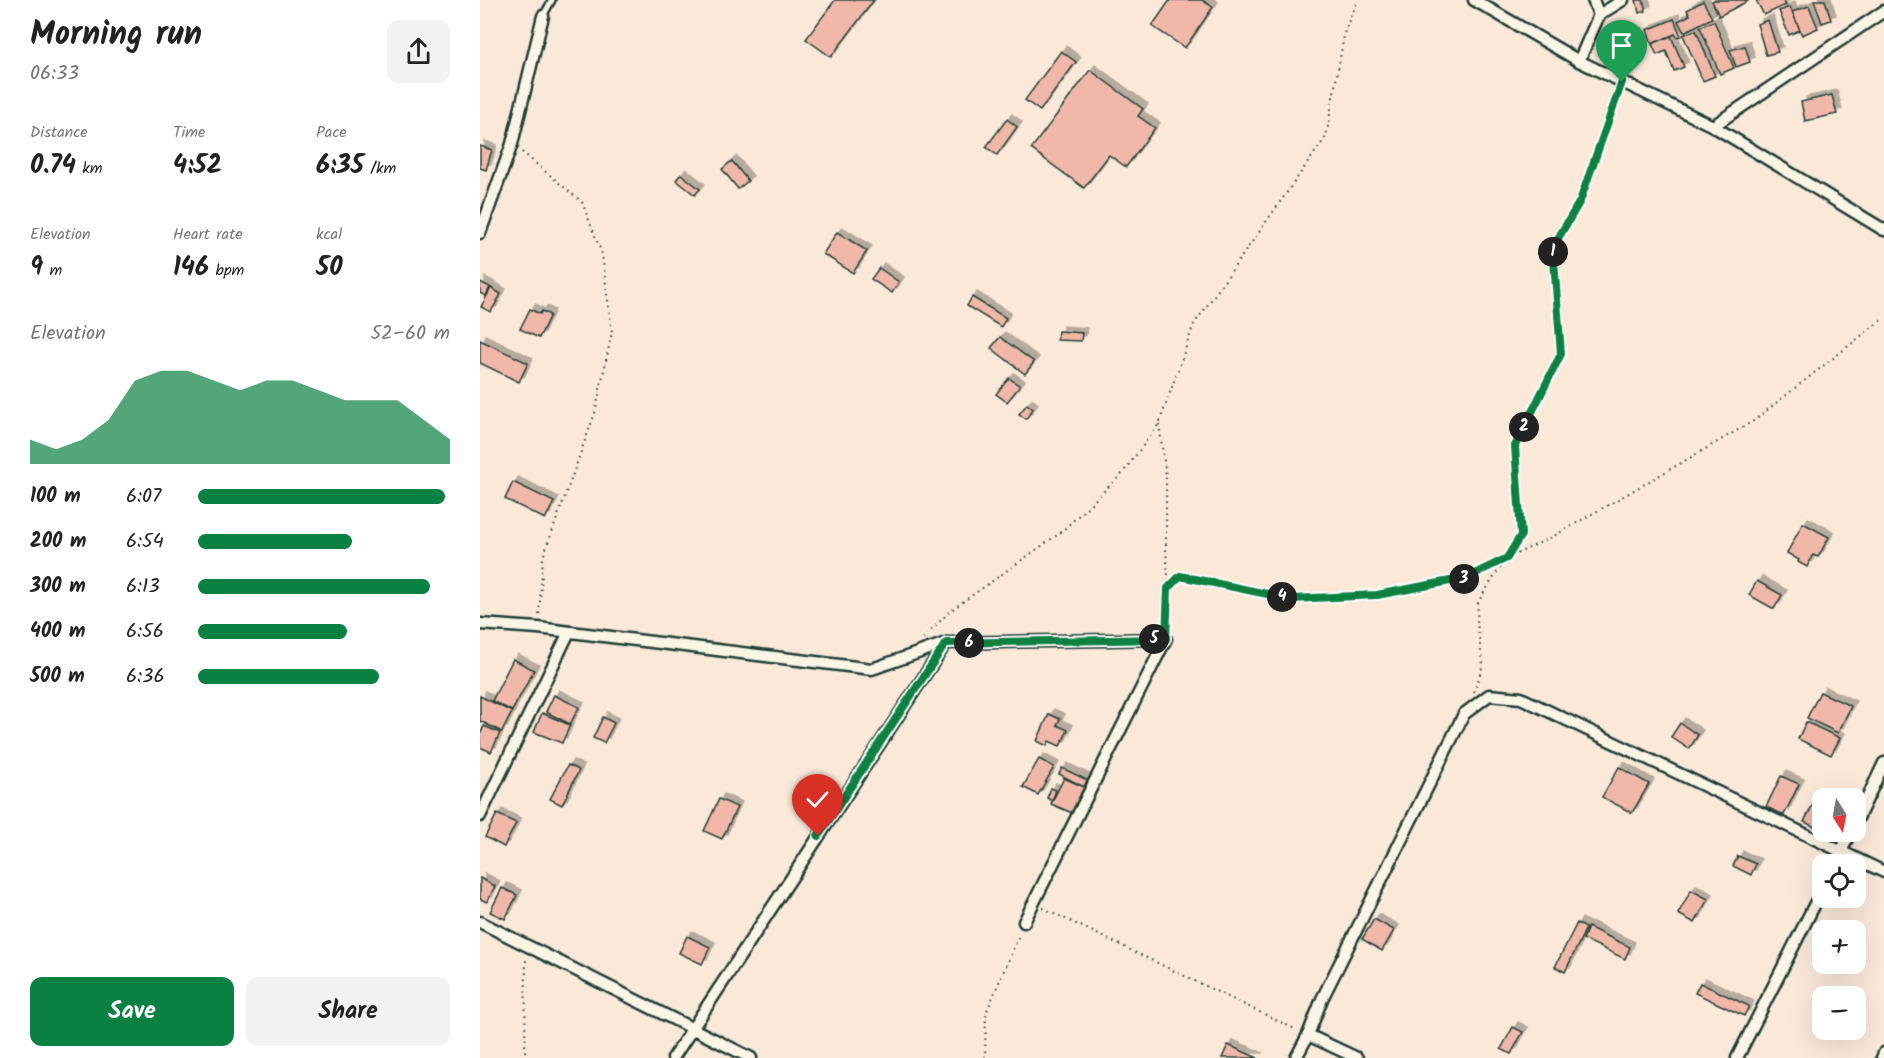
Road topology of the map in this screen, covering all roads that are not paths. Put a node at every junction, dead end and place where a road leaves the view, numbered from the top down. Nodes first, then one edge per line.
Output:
1 (552, 0) edge
2 (1474, 0) edge
3 (1593, 0) edge
4 (1623, 0) edge
5 (1879, 0) edge
6 (1884, 12) edge
7 (1599, 15) junction
8 (543, 16) joint
9 (1579, 61) junction
10 (1713, 126) junction
11 (1884, 230) edge
12 (480, 233) edge
13 (480, 624) edge
14 (569, 632) junction
15 (946, 643) junction
16 (1884, 763) edge
17 (1866, 801) edge
18 (480, 816) edge
19 (1846, 842) edge
20 (1841, 851) junction
21 (1840, 854) edge
22 (1884, 872) edge
23 (1813, 908) edge
24 (480, 922) edge
25 (1024, 922) road end
26 (690, 1029) junction
27 (1308, 1035) junction
28 (1884, 1053) edge
29 (673, 1058) edge
30 (751, 1058) edge
31 (1296, 1058) edge
32 (1357, 1058) edge
33 (1737, 1058) edge
34 (1881, 1058) edge

1 - 8 lane
2 - 9 street
3 - 7 street
4 - 7 street
5 - 6 street
6 - 10 street
7 - 9 street
8 - 12 street
9 - 10 street
10 - 11 street
13 - 14 street
14 - 15 street
14 - 18 street
15 - 25 street
15 - 26 street
16 - 17 street
19 - 20 street
20 - 21 street
20 - 22 street
20 - 27 street
23 - 33 street
24 - 26 street
26 - 29 street
26 - 30 street
27 - 31 street
27 - 32 street
28 - 34 street

